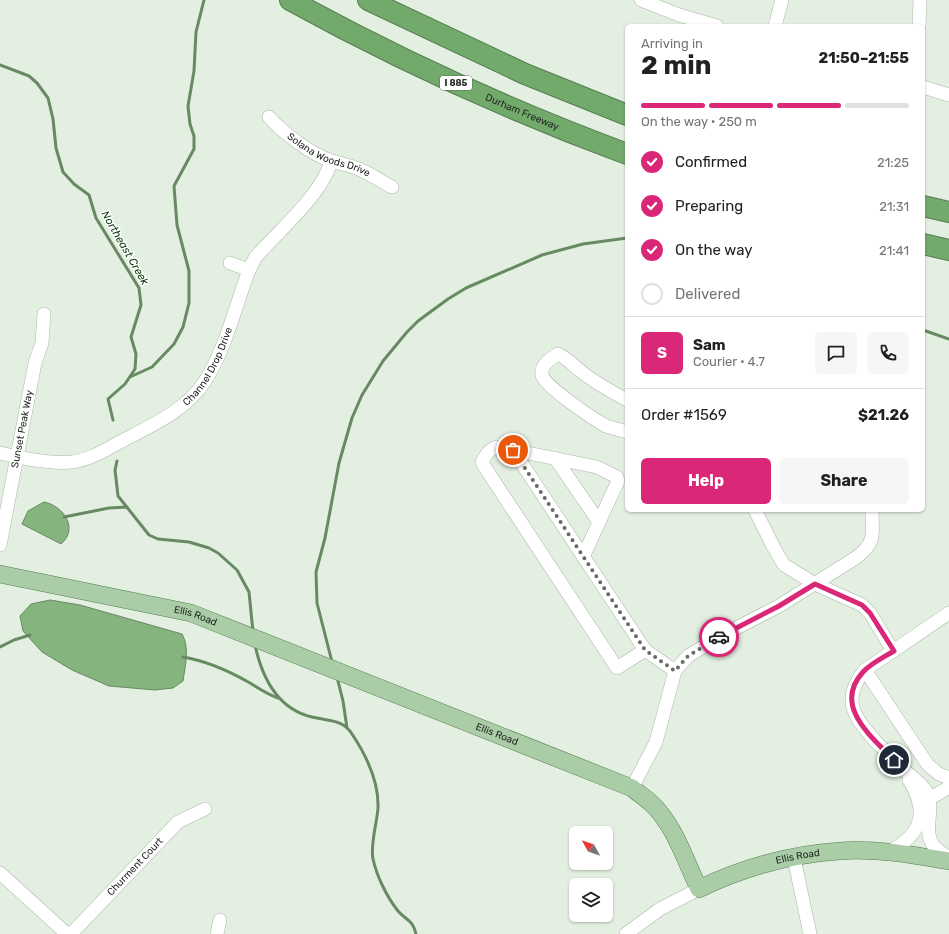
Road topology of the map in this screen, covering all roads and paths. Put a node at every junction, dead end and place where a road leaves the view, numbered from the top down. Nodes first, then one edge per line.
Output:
1 (290, 0) edge
2 (368, 0) edge
3 (782, 0) edge
4 (920, 0) edge
5 (649, 2) edge
6 (711, 24) edge
7 (775, 24) edge
8 (919, 24) edge
9 (925, 88) edge
10 (949, 95) edge
11 (625, 114) edge
12 (269, 117) dead end
13 (625, 153) edge
14 (332, 161) junction
15 (392, 187) dead end
16 (925, 206) edge
17 (949, 212) edge
18 (925, 244) edge
19 (949, 250) edge
20 (230, 263) dead end
21 (249, 270) junction
22 (44, 314) dead end
23 (625, 399) edge
24 (625, 431) edge
25 (513, 450) junction
26 (0, 453) edge
27 (17, 456) junction
28 (555, 458) junction
29 (756, 512) edge
30 (872, 512) edge
31 (599, 522) junction
32 (0, 545) edge
33 (583, 557) junction
34 (0, 574) edge
35 (815, 584) junction
36 (949, 613) edge
37 (645, 650) junction
38 (894, 651) junction
39 (864, 670) junction
40 (675, 671) junction
41 (904, 770) junction
42 (949, 778) edge
43 (949, 787) edge
44 (632, 788) junction
45 (929, 799) junction
46 (205, 808) dead end
47 (889, 852) junction
48 (794, 858) junction
49 (949, 860) edge
50 (0, 873) edge
51 (699, 888) junction
52 (220, 920) dead end
53 (67, 934) edge
54 (71, 934) edge
55 (217, 934) edge
56 (626, 934) edge
57 (810, 934) edge

1 - 13 highway, Durham Freeway / I 885
2 - 11 highway
3 - 7 street
4 - 8 street
5 - 6 street
9 - 10 street
12 - 14 street, Solana Woods Drive
14 - 15 street, Solana Woods Drive
14 - 21 street, Channel Drop Drive
16 - 17 highway
18 - 19 highway
20 - 21 street
21 - 27 street, Channel Drop Drive
22 - 27 street, Sunset Peak Way
23 - 24 street
25 - 28 street
25 - 33 street
25 - 37 street
26 - 27 street, Channel Drop Drive
27 - 32 street, Sunset Peak Way
28 - 31 street
28 - 31 street
29 - 35 street
30 - 35 street
31 - 33 street
33 - 37 street
34 - 44 main road, Ellis Road
35 - 38 street
35 - 40 street
36 - 38 street
37 - 40 street
38 - 39 street
39 - 41 street
39 - 42 street
40 - 44 street
41 - 45 street
41 - 47 street
43 - 45 street
44 - 51 main road, Ellis Road
45 - 49 street
46 - 54 street, Churment Court
47 - 48 main road, Ellis Road
47 - 49 main road, Ellis Road
48 - 51 main road, Ellis Road
48 - 57 street
50 - 53 street
51 - 56 street
52 - 55 street

